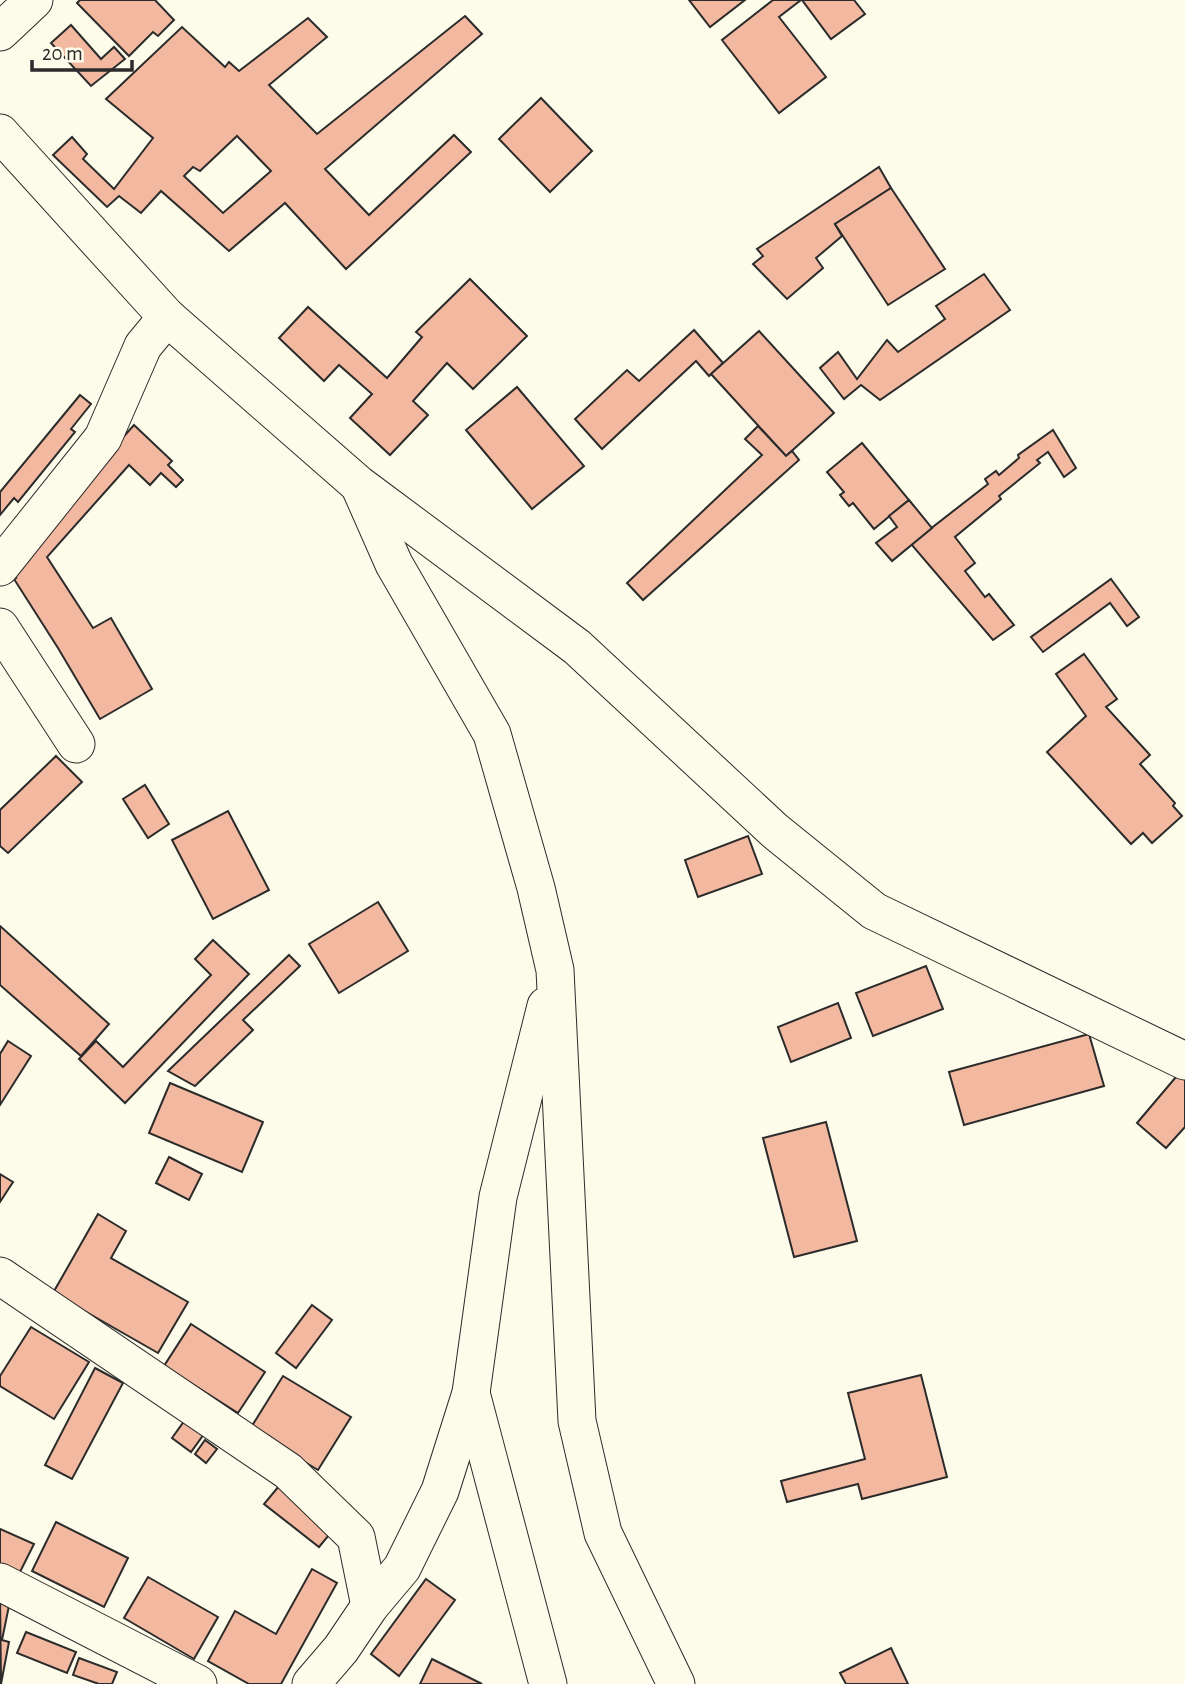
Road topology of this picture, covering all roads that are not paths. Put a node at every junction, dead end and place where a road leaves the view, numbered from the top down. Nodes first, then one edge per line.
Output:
1 (34, 0) edge
2 (0, 32) edge
3 (0, 133) edge
4 (167, 317) junction
5 (358, 484) junction
6 (0, 567) edge
7 (0, 627) edge
8 (76, 744) dead end
9 (555, 970) junction
10 (1185, 1061) edge
11 (0, 1276) edge
12 (471, 1393) junction
13 (0, 1582) edge
14 (370, 1606) junction
15 (198, 1684) edge
16 (311, 1684) edge
17 (548, 1684) edge
18 (676, 1684) edge

1 - 2 street
3 - 4 street
4 - 5 street
4 - 6 street
5 - 9 street
5 - 10 street
7 - 8 street
9 - 12 street
9 - 18 street
11 - 14 street
12 - 14 street
12 - 17 street
13 - 15 street
14 - 16 street

